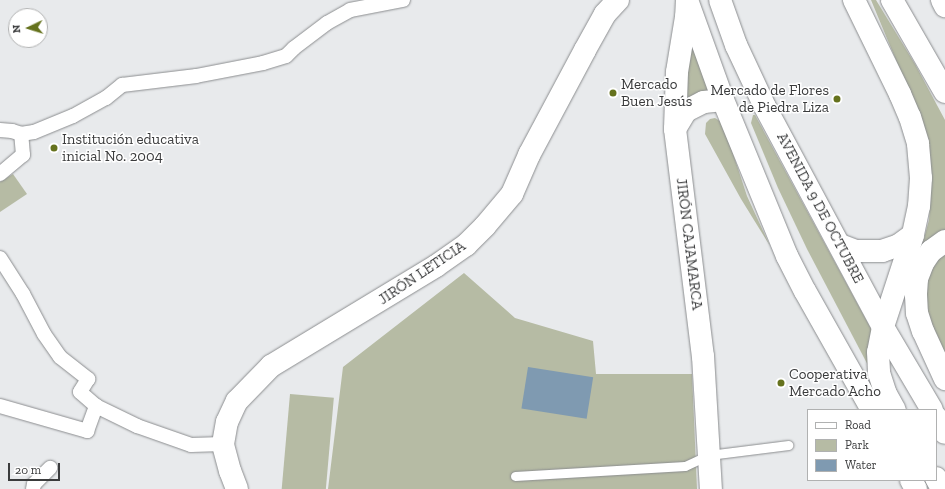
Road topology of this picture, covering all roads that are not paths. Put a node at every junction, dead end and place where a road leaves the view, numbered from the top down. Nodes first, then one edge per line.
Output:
1 (403, 0) edge
2 (618, 0) edge
3 (687, 0) edge
4 (720, 0) edge
5 (854, 0) edge
6 (892, 0) edge
7 (942, 0) edge
8 (945, 6) edge
9 (945, 92) edge
10 (724, 100) junction
11 (675, 129) junction
12 (0, 130) edge
13 (21, 134) junction
14 (0, 174) edge
15 (913, 235) junction
16 (945, 241) edge
17 (840, 245) junction
18 (0, 258) edge
19 (883, 327) junction
20 (945, 379) edge
21 (869, 404) edge
22 (0, 406) edge
23 (96, 406) junction
24 (890, 409) edge
25 (894, 409) edge
26 (931, 409) edge
27 (937, 419) edge
28 (945, 433) edge
29 (223, 444) junction
30 (788, 445) dead end
31 (709, 455) junction
32 (50, 468) dead end
33 (515, 476) dead end
34 (937, 480) edge
35 (33, 489) edge
36 (237, 489) edge
37 (711, 489) edge
38 (942, 489) edge

1 - 13 street
2 - 29 main road, JIRÓN LETICIA
3 - 10 main road
3 - 11 main road, JIRÓN CAJAMARCA
4 - 17 main road, AVENIDA 9 DE OCTUBRE
5 - 15 main road
6 - 9 main road
7 - 8 main road
10 - 11 main road
10 - 21 main road
11 - 31 main road, JIRÓN CAJAMARCA
12 - 13 street
13 - 14 street
15 - 17 main road
15 - 19 main road
16 - 20 main road
17 - 19 main road, AVENIDA 9 DE OCTUBRE
18 - 23 street
19 - 25 main road
19 - 26 main road, AVENIDA 9 DE OCTUBRE
21 - 24 main road
22 - 23 street
23 - 29 street
27 - 28 main road
29 - 36 main road, JIRÓN LETICIA
30 - 31 lane
31 - 33 lane
31 - 37 main road, JIRÓN CAJAMARCA
32 - 35 street
34 - 38 main road

